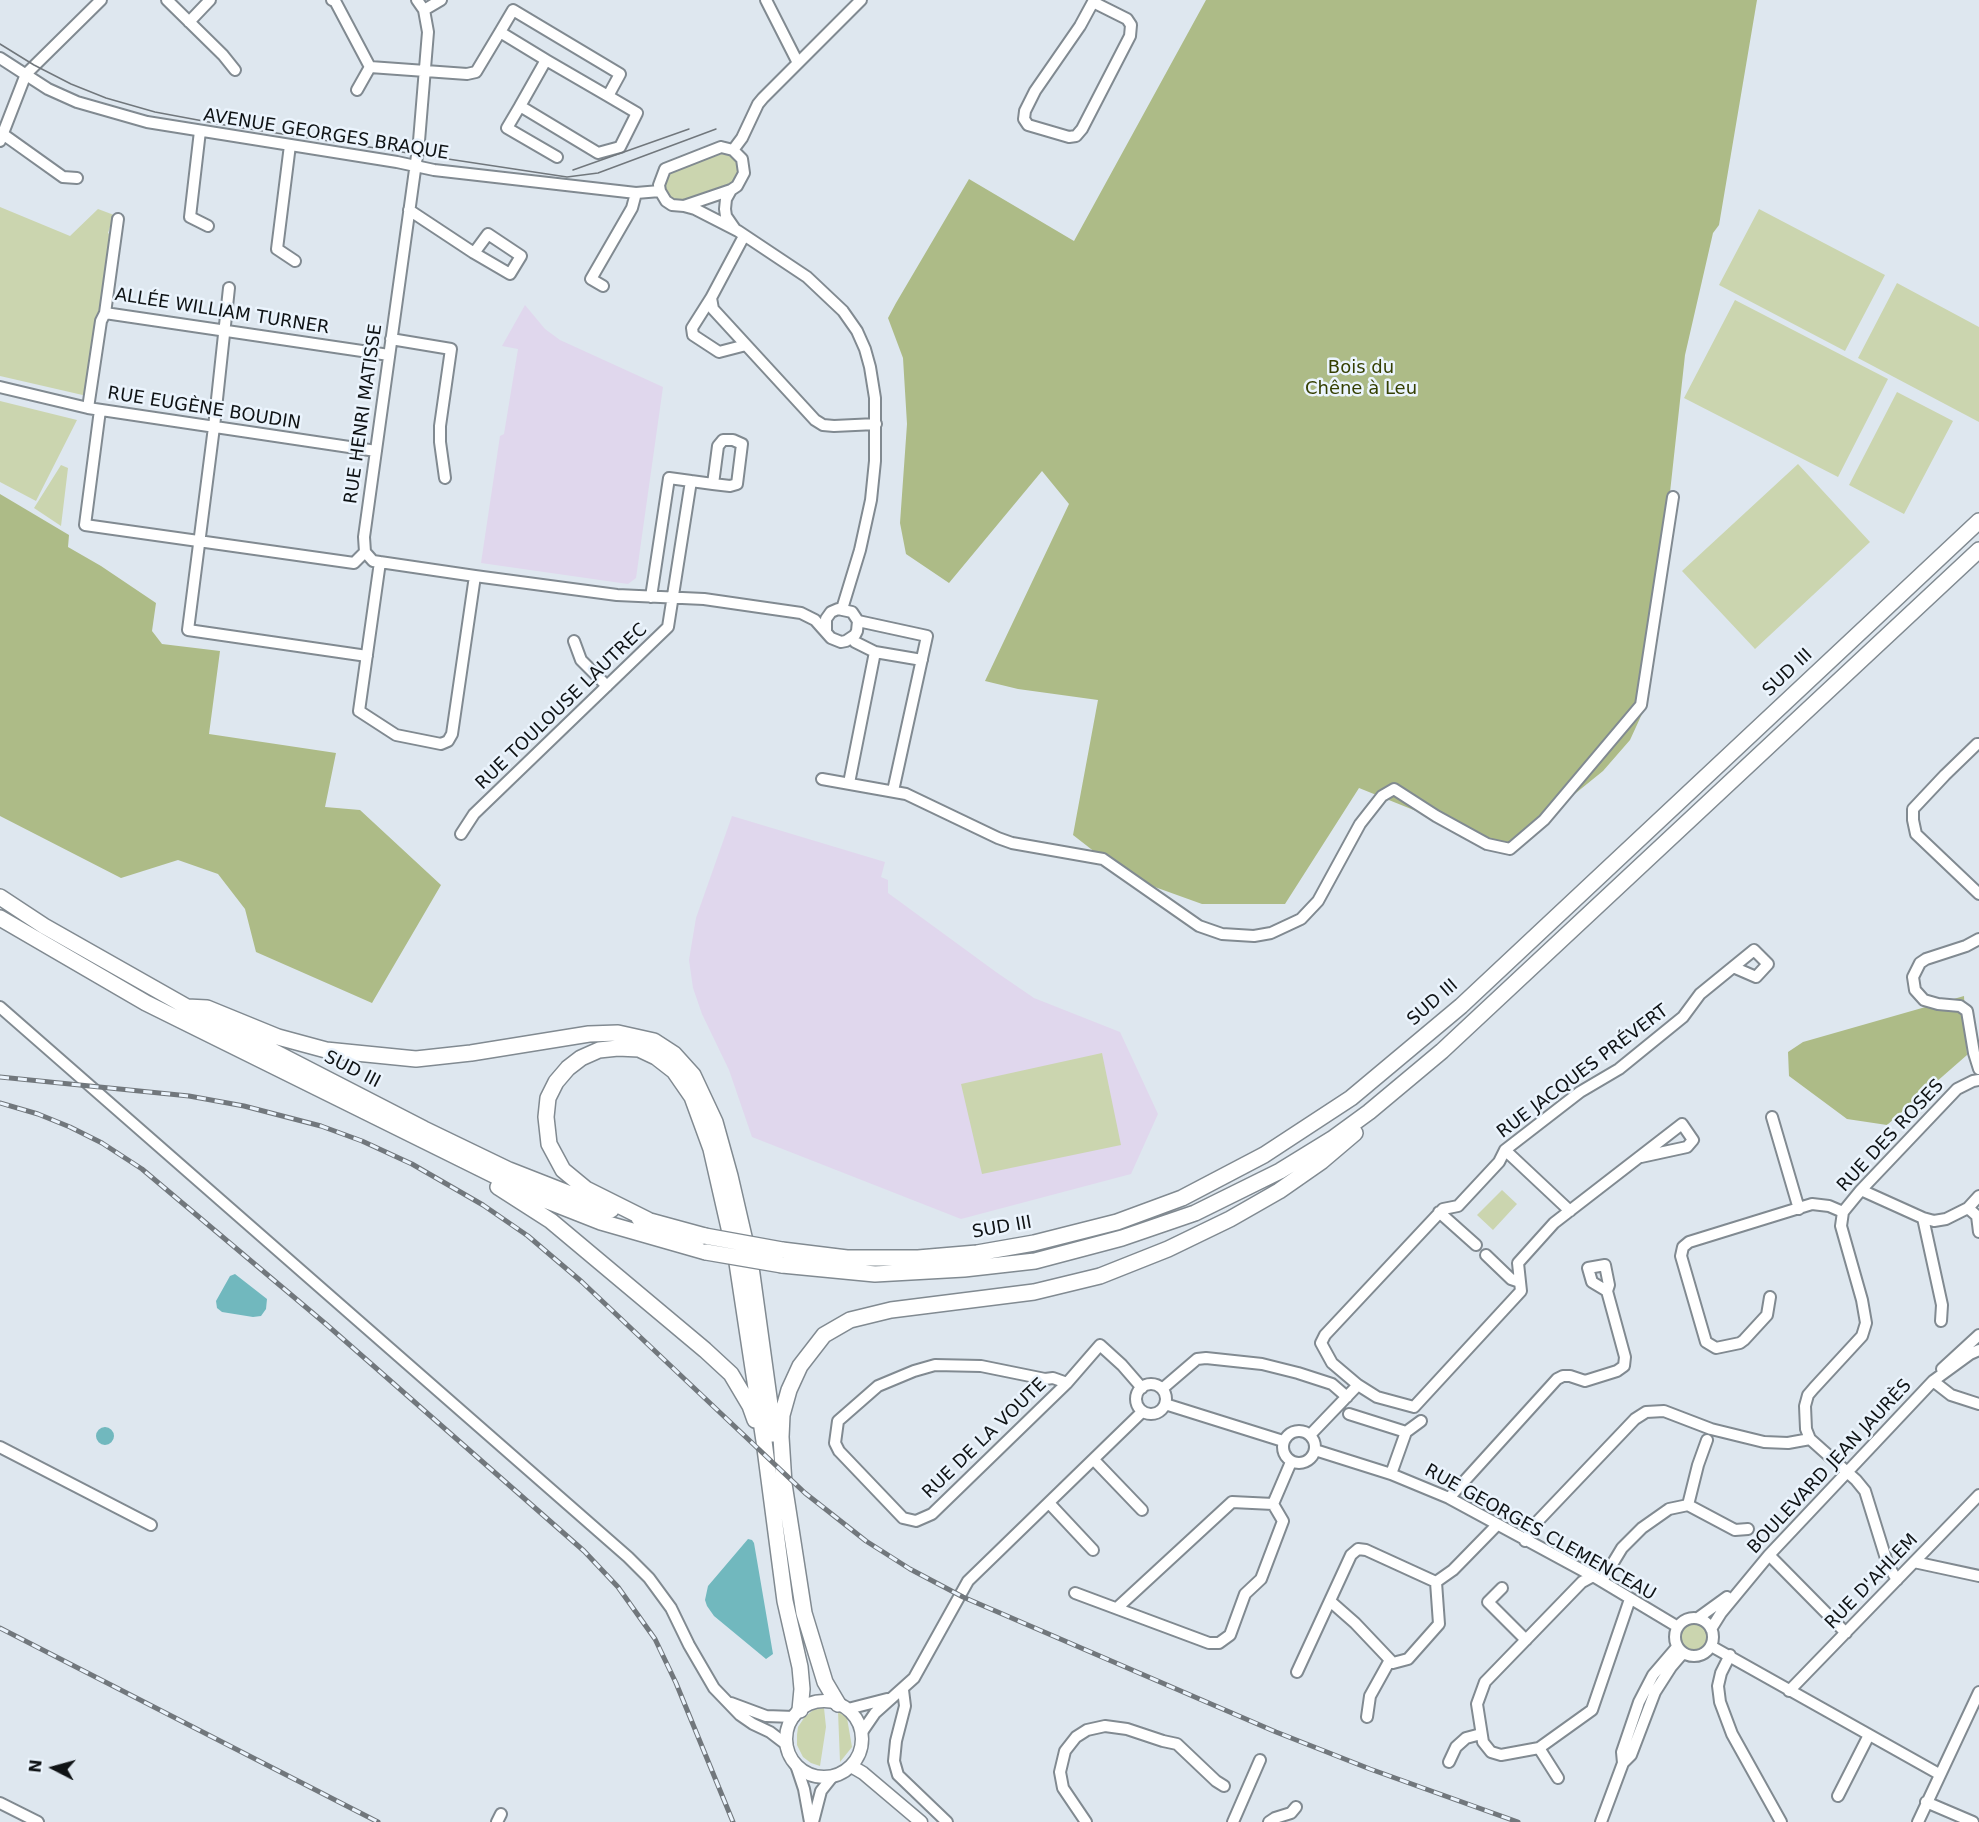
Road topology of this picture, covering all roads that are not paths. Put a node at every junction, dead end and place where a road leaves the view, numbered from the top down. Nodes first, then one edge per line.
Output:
1 (101, 0) edge
2 (167, 0) edge
3 (210, 0) edge
4 (332, 0) edge
5 (417, 0) edge
6 (441, 0) edge
7 (766, 0) edge
8 (861, 0) edge
9 (1094, 1) edge
10 (424, 10) junction
11 (189, 22) junction
12 (500, 32) junction
13 (0, 58) edge
14 (546, 60) junction
15 (798, 63) junction
16 (370, 67) junction
17 (235, 70) dead end
18 (424, 70) junction
19 (26, 74) junction
20 (357, 90) dead end
21 (608, 96) junction
22 (520, 106) junction
23 (200, 131) junction
24 (1, 136) edge
25 (290, 145) junction
26 (733, 150) junction
27 (557, 157) dead end
28 (415, 166) junction
29 (77, 178) dead end
30 (731, 190) junction
31 (660, 191) junction
32 (636, 193) junction
33 (684, 206) junction
34 (409, 210) junction
35 (118, 219) dead end
36 (207, 226) dead end
37 (741, 234) junction
38 (474, 253) dead end
39 (295, 261) dead end
40 (603, 286) dead end
41 (229, 288) dead end
42 (711, 298) junction
43 (105, 313) junction
44 (225, 331) junction
45 (391, 339) junction
46 (746, 345) junction
47 (389, 355) junction
48 (0, 387) edge
49 (88, 408) junction
50 (100, 410) junction
51 (876, 424) junction
52 (214, 427) junction
53 (376, 452) junction
54 (445, 478) dead end
55 (690, 481) junction
56 (713, 484) dead end
57 (1673, 497) dead end
58 (1979, 520) edge
59 (200, 542) junction
60 (1979, 550) edge
61 (365, 552) junction
62 (380, 562) junction
63 (475, 576) junction
64 (651, 597) junction
65 (672, 597) junction
66 (837, 610) junction
67 (801, 613) junction
68 (858, 621) junction
69 (826, 631) junction
70 (852, 638) junction
71 (574, 641) dead end
72 (875, 652) junction
73 (367, 656) junction
74 (922, 660) junction
75 (608, 686) junction
76 (1978, 743) edge
77 (822, 779) dead end
78 (849, 783) junction
79 (893, 791) junction
80 (461, 834) dead end
81 (1979, 894) edge
82 (0, 897) edge
83 (0, 918) edge
84 (1979, 939) edge
85 (1733, 967) dead end
86 (0, 1007) edge
87 (187, 1007) junction
88 (1442, 1051) junction
89 (1979, 1069) edge
90 (1979, 1080) edge
91 (1772, 1117) dead end
92 (1505, 1150) junction
93 (1641, 1157) dead end
94 (476, 1167) junction
95 (1861, 1190) junction
96 (1979, 1196) edge
97 (1799, 1209) junction
98 (1570, 1211) junction
99 (1439, 1212) junction
100 (1843, 1212) junction
101 (1975, 1214) edge
102 (1923, 1218) junction
103 (648, 1220) junction
104 (1979, 1232) edge
105 (1476, 1245) dead end
106 (1486, 1255) dead end
107 (782, 1258) junction
108 (1520, 1282) junction
109 (1607, 1291) dead end
110 (1770, 1298) dead end
111 (1941, 1321) dead end
112 (1979, 1335) edge
113 (1979, 1350) edge
114 (1935, 1379) junction
115 (1067, 1383) junction
116 (1358, 1385) junction
117 (1142, 1388) junction
118 (1162, 1389) junction
119 (1347, 1396) junction
120 (1166, 1404) junction
121 (1979, 1404) edge
122 (1142, 1412) junction
123 (1349, 1414) dead end
124 (1421, 1421) dead end
125 (1406, 1432) junction
126 (1310, 1435) junction
127 (1810, 1439) junction
128 (1707, 1440) dead end
129 (1284, 1441) junction
130 (0, 1447) edge
131 (1315, 1450) junction
132 (1094, 1461) junction
133 (1291, 1462) junction
134 (767, 1469) junction
135 (1847, 1473) junction
136 (1391, 1474) junction
137 (784, 1484) junction
138 (1979, 1495) edge
139 (1449, 1498) junction
140 (1049, 1503) junction
141 (1273, 1503) junction
142 (1689, 1505) junction
143 (1142, 1510) dead end
144 (151, 1525) dead end
145 (1497, 1525) junction
146 (1748, 1529) dead end
147 (1526, 1541) junction
148 (1093, 1550) dead end
149 (1769, 1556) junction
150 (1914, 1562) junction
151 (1979, 1576) edge
152 (1597, 1579) junction
153 (1748, 1579) junction
154 (1897, 1580) junction
155 (1436, 1582) junction
156 (1502, 1588) dead end
157 (1075, 1593) dead end
158 (1630, 1599) junction
159 (1330, 1601) junction
160 (1117, 1608) junction
161 (1698, 1618) junction
162 (1678, 1627) junction
163 (1712, 1629) junction
164 (1846, 1633) junction
165 (1526, 1640) junction
166 (1711, 1646) junction
167 (1680, 1650) junction
168 (1730, 1655) junction
169 (1390, 1660) junction
170 (1297, 1672) dead end
171 (903, 1690) junction
172 (1789, 1691) junction
173 (1979, 1692) edge
174 (890, 1698) junction
175 (725, 1701) junction
176 (843, 1706) junction
177 (797, 1713) junction
178 (1366, 1717) dead end
179 (862, 1732) junction
180 (1481, 1734) junction
181 (1869, 1735) junction
182 (787, 1744) junction
183 (1539, 1748) junction
184 (1260, 1760) dead end
185 (1449, 1762) dead end
186 (796, 1765) junction
187 (851, 1766) junction
188 (1939, 1774) junction
189 (833, 1776) junction
190 (1558, 1778) dead end
191 (1224, 1786) dead end
192 (1838, 1796) dead end
193 (1926, 1802) junction
194 (0, 1803) edge
195 (1296, 1807) dead end
196 (38, 1822) edge
197 (812, 1822) edge
198 (921, 1822) edge
199 (947, 1822) edge
200 (1086, 1822) edge
201 (1233, 1822) edge
202 (1269, 1822) edge
203 (1601, 1822) edge
204 (1781, 1822) edge
205 (1918, 1822) edge
206 (1973, 1822) edge

1 - 19 street
2 - 11 street
3 - 11 street
4 - 16 street
5 - 10 street
6 - 10 street
7 - 15 street
8 - 15 street
9 - 9 street
10 - 18 street, RUE HENRI MATISSE
11 - 17 street
12 - 14 street
12 - 18 street
12 - 21 street
13 - 19 street, AVENUE GEORGES BRAQUE
14 - 21 street
14 - 22 street
15 - 26 street
16 - 18 street
16 - 20 street
18 - 28 street, RUE HENRI MATISSE
19 - 23 street, AVENUE GEORGES BRAQUE
19 - 24 street
21 - 22 street
22 - 27 street
23 - 25 street, AVENUE GEORGES BRAQUE
23 - 36 street
24 - 29 street
25 - 28 street, AVENUE GEORGES BRAQUE
25 - 39 street
26 - 30 street
26 - 31 street
28 - 32 street, AVENUE GEORGES BRAQUE
28 - 34 street, RUE HENRI MATISSE
30 - 33 street
30 - 37 street
31 - 32 street, AVENUE GEORGES BRAQUE
31 - 33 street
32 - 40 street
33 - 37 street
34 - 38 street
34 - 45 street, RUE HENRI MATISSE
35 - 43 street, ALLÉE WILLIAM TURNER
37 - 42 street
37 - 51 street
41 - 44 street
42 - 46 street
42 - 46 street
43 - 44 street, ALLÉE WILLIAM TURNER
43 - 49 street, RUE EUGÈNE BOUDIN
44 - 47 street, ALLÉE WILLIAM TURNER
44 - 52 street
45 - 47 street, RUE HENRI MATISSE
45 - 54 street
46 - 51 street
47 - 53 street, RUE HENRI MATISSE
48 - 49 street
49 - 50 street, RUE EUGÈNE BOUDIN
50 - 52 street, RUE EUGÈNE BOUDIN
50 - 59 street
51 - 66 street
52 - 53 street, RUE EUGÈNE BOUDIN
52 - 59 street
53 - 61 street, RUE HENRI MATISSE
55 - 56 street, RUE TOULOUSE LAUTREC
55 - 64 street, RUE TOULOUSE LAUTREC
55 - 65 street, RUE TOULOUSE LAUTREC
57 - 79 street
58 - 107 highway, SUD III
59 - 61 street
59 - 73 street
60 - 88 highway, SUD III
61 - 62 street
62 - 63 street
62 - 73 street
63 - 64 street, RUE TOULOUSE LAUTREC
63 - 73 street
64 - 65 street, RUE TOULOUSE LAUTREC
65 - 67 street, RUE TOULOUSE LAUTREC
65 - 75 street, RUE TOULOUSE LAUTREC
66 - 67 street, RUE TOULOUSE LAUTREC
66 - 68 street
66 - 69 street
67 - 69 street, RUE TOULOUSE LAUTREC
68 - 70 street
68 - 74 street
69 - 70 street
70 - 72 street
71 - 75 street
72 - 74 street
72 - 78 street
74 - 79 street
75 - 80 street, RUE TOULOUSE LAUTREC
76 - 81 street
77 - 78 street
78 - 79 street
82 - 87 highway, SUD III
83 - 94 highway, SUD III
84 - 89 street
85 - 92 street, RUE JACQUES PRÉVERT
86 - 175 street
87 - 103 highway, SUD III
87 - 137 highway
88 - 107 highway, SUD III
88 - 137 highway
90 - 95 street, RUE DES ROSES
91 - 97 street
92 - 98 street
92 - 99 street, RUE JACQUES PRÉVERT
93 - 98 street
94 - 107 highway, SUD III, bridge
94 - 134 highway
95 - 100 street, RUE DES ROSES
95 - 102 street
96 - 101 street
97 - 100 street
97 - 110 street
98 - 108 street
99 - 105 street
99 - 116 street, RUE JACQUES PRÉVERT
100 - 127 street, RUE DES ROSES
101 - 102 street
101 - 104 street
102 - 111 street
103 - 107 highway, SUD III, bridge
103 - 134 highway
106 - 108 street
108 - 116 street
109 - 139 street
112 - 114 street, BOULEVARD JEAN JAURÈS
113 - 114 street, BOULEVARD JEAN JAURÈS
114 - 121 street
114 - 135 street, BOULEVARD JEAN JAURÈS
115 - 115 street, RUE DE LA VOUTE
115 - 117 street, RUE DE LA VOUTE
116 - 119 street
117 - 118 street
117 - 122 street
118 - 119 street
118 - 120 street
119 - 126 street
120 - 122 street
120 - 129 street
122 - 132 street
123 - 125 street
124 - 125 street
125 - 136 street
126 - 129 street
126 - 131 street
127 - 135 street
127 - 147 street
128 - 142 street
129 - 133 street
130 - 144 street
131 - 133 street
131 - 136 street, RUE GEORGES CLEMENCEAU
132 - 140 street
132 - 143 street
133 - 141 street
134 - 177 highway
135 - 149 street, BOULEVARD JEAN JAURÈS
135 - 154 street
136 - 139 street, RUE GEORGES CLEMENCEAU
137 - 176 highway
138 - 150 street, RUE D'AHLEM
139 - 145 street, RUE GEORGES CLEMENCEAU
140 - 148 street
140 - 171 street
141 - 160 street
141 - 160 street
142 - 146 street
142 - 152 street
145 - 147 street, RUE GEORGES CLEMENCEAU
145 - 155 street
147 - 152 street, RUE GEORGES CLEMENCEAU
149 - 153 street, BOULEVARD JEAN JAURÈS
149 - 164 street
150 - 151 street
150 - 154 street, RUE D'AHLEM
152 - 158 street, RUE GEORGES CLEMENCEAU
152 - 165 street
153 - 161 street, BOULEVARD JEAN JAURÈS
153 - 163 street, BOULEVARD JEAN JAURÈS
154 - 164 street, RUE D'AHLEM
155 - 159 street
155 - 169 street
156 - 165 street
157 - 160 street
158 - 162 street, RUE GEORGES CLEMENCEAU
158 - 183 street
159 - 169 street
159 - 170 street
161 - 162 street
161 - 163 street
162 - 167 street
163 - 166 street
164 - 172 street, RUE D'AHLEM
165 - 180 street
166 - 167 street
166 - 168 street
167 - 203 street
168 - 172 street
168 - 204 street
169 - 178 street
171 - 174 street
171 - 199 street
172 - 181 street
173 - 188 street
174 - 176 street
174 - 179 street
175 - 177 street
175 - 182 street
176 - 177 main road
176 - 179 main road
177 - 182 main road
179 - 187 main road
180 - 183 street
180 - 185 street
181 - 188 street
181 - 192 street
182 - 186 main road
183 - 190 street
184 - 201 street
186 - 189 main road
186 - 197 street
187 - 189 main road
187 - 198 main road
188 - 193 street
189 - 197 street
191 - 200 street
193 - 205 street
193 - 206 street
194 - 196 street
195 - 202 street

